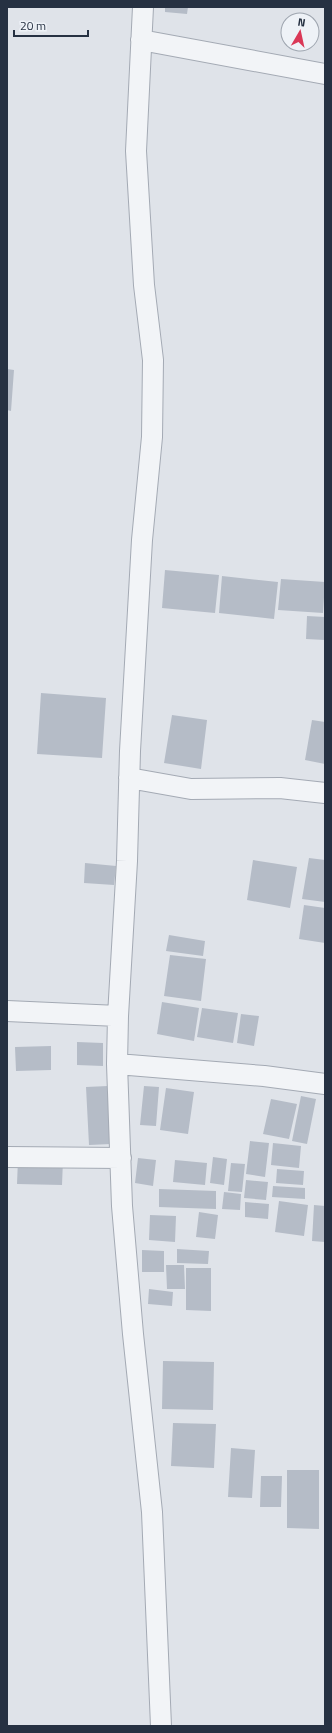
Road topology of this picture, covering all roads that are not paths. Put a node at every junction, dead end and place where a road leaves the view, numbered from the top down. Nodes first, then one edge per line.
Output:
1 (143, 7) edge
2 (141, 40) junction
3 (325, 74) edge
4 (129, 778) junction
5 (325, 793) edge
6 (7, 1011) edge
7 (118, 1016) junction
8 (117, 1064) junction
9 (325, 1084) edge
10 (7, 1157) edge
11 (120, 1158) junction
12 (161, 1726) edge

1 - 2 street
2 - 3 street
2 - 4 street
4 - 5 street
4 - 7 street
6 - 7 street
7 - 8 street
8 - 9 street
8 - 11 street
10 - 11 street
11 - 12 street

